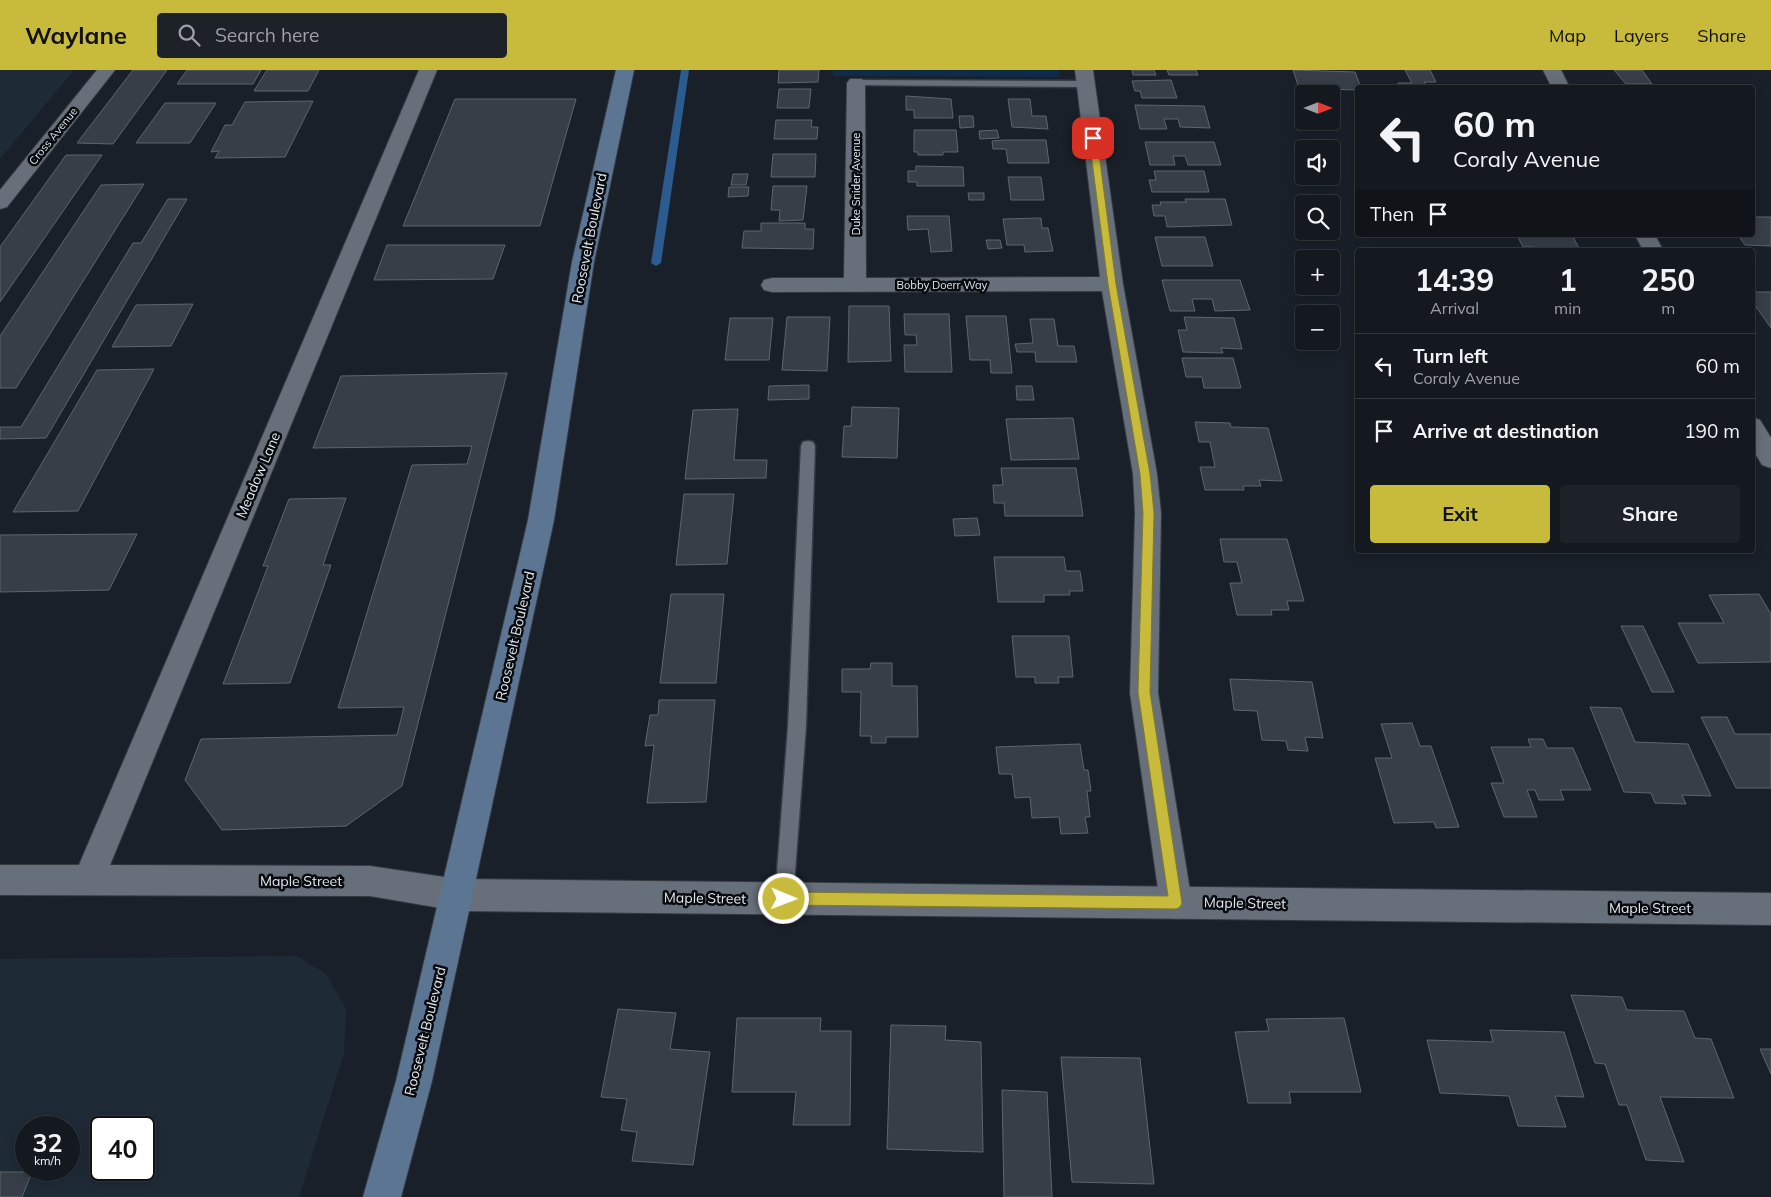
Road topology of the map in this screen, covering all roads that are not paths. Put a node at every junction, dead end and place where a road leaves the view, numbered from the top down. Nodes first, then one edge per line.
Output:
1 (106, 70) edge
2 (428, 70) edge
3 (625, 70) edge
4 (1552, 70) edge
5 (1084, 77) edge
6 (856, 83) joint
7 (1560, 85) edge
8 (0, 203) edge
9 (1645, 237) edge
10 (1652, 248) edge
11 (1112, 284) junction
12 (772, 285) dead end
13 (855, 285) junction
14 (1755, 431) edge
15 (808, 446) dead end
16 (1771, 459) edge
17 (0, 880) edge
18 (88, 880) junction
19 (458, 895) junction
20 (784, 899) junction
21 (1176, 903) junction
22 (1771, 909) edge
23 (382, 1197) edge

1 - 8 street, Cross Avenue
2 - 18 street, Meadow Lane
3 - 19 main road, Roosevelt Boulevard
4 - 7 street
5 - 6 lane
5 - 11 street
6 - 13 street, Duke Snider Avenue
9 - 10 street
11 - 13 street, Bobby Doerr Way
11 - 21 street
12 - 13 street, Bobby Doerr Way
14 - 16 street
15 - 20 lane
17 - 18 street, Maple Street
18 - 19 street, Maple Street
19 - 20 street, Maple Street
19 - 23 main road, Roosevelt Boulevard
20 - 21 street, Maple Street
21 - 22 street, Maple Street

